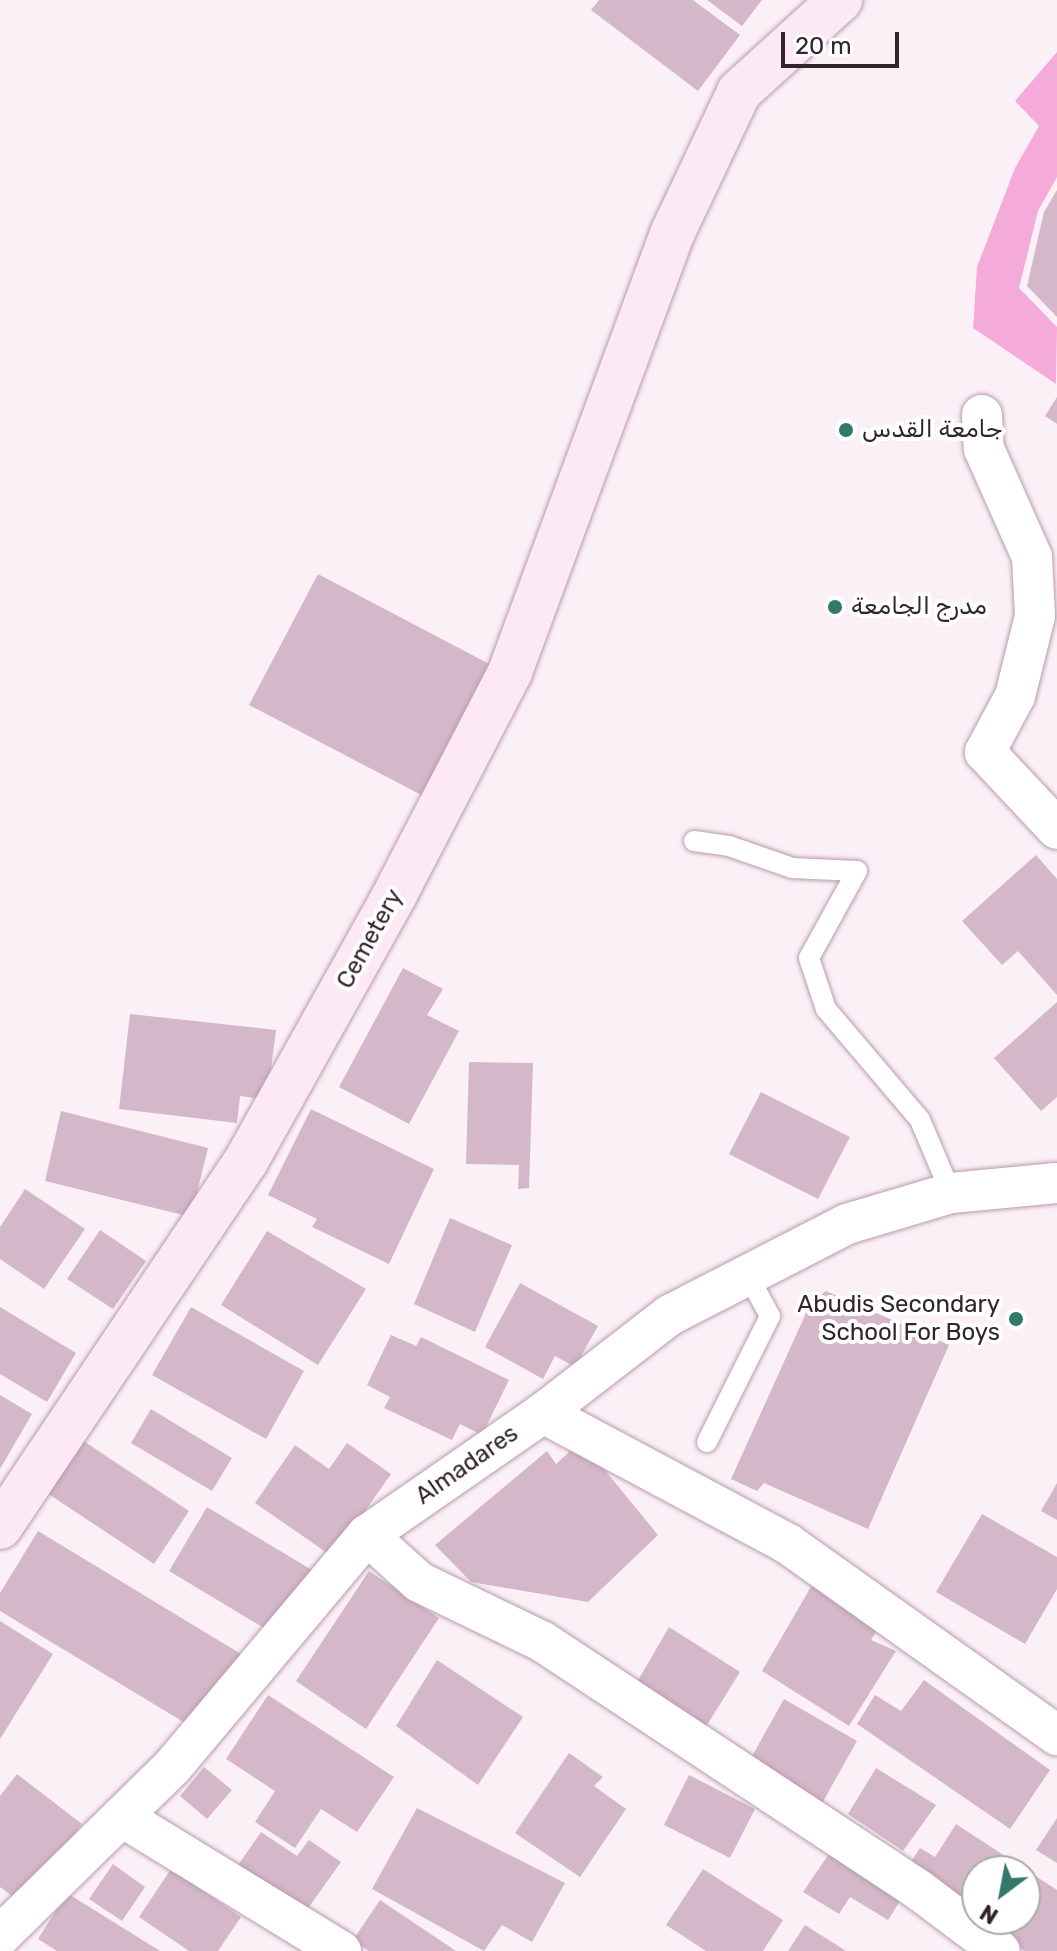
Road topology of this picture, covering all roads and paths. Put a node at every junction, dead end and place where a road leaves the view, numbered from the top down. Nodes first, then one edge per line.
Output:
1 (823, 6) edge
2 (982, 415) dead end
3 (1057, 829) edge
4 (694, 841) dead end
5 (1057, 1183) edge
6 (951, 1193) junction
7 (746, 1272) junction
8 (543, 1413) junction
9 (707, 1442) dead end
10 (0, 1527) edge
11 (367, 1535) junction
12 (1057, 1735) edge
13 (122, 1817) junction
14 (0, 1936) edge
15 (292, 1939) edge
16 (341, 1951) edge
17 (1000, 1951) edge

1 - 10 street, Cemetery
2 - 3 street
4 - 6 lane
5 - 6 street, Almadares
6 - 7 street, Almadares
7 - 8 street, Almadares
7 - 9 lane
8 - 11 street, Almadares
8 - 12 street
11 - 13 street, Almadares
11 - 17 street
13 - 14 street, Almadares
13 - 15 street
15 - 16 street

